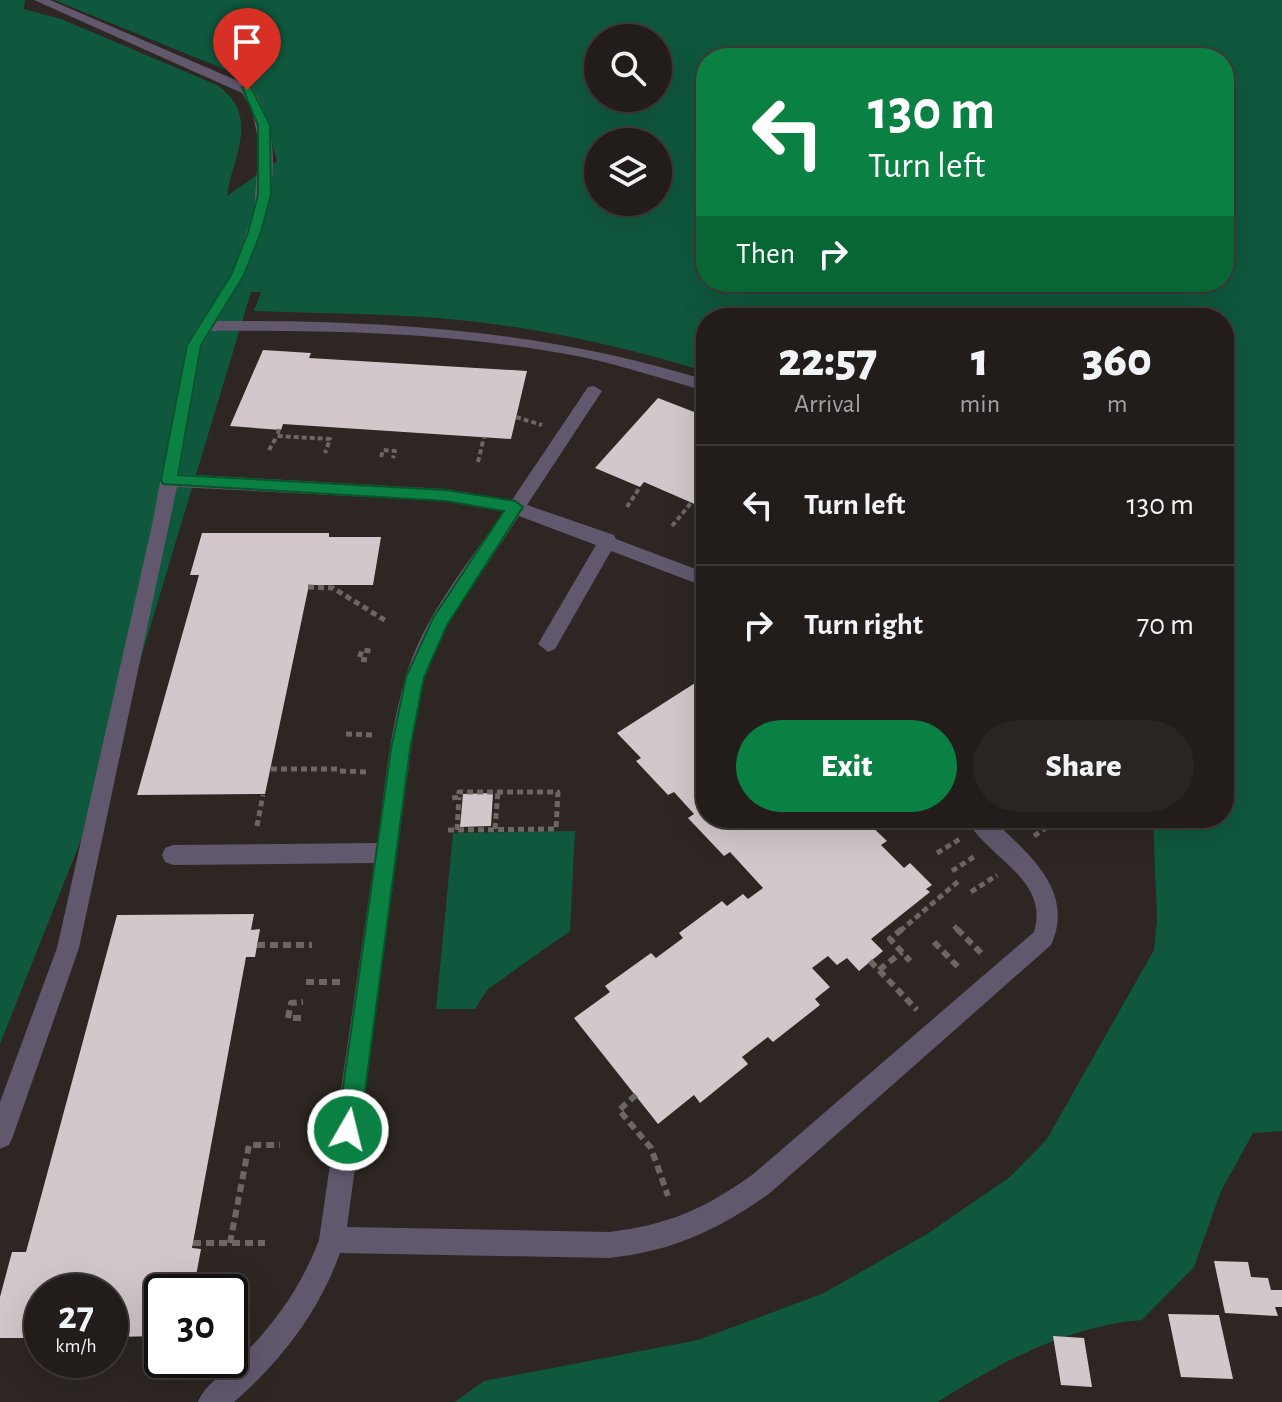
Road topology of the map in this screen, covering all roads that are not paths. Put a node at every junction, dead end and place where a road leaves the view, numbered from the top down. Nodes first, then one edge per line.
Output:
1 (40, 0) edge
2 (205, 326) junction
3 (696, 383) edge
4 (594, 391) dead end
5 (169, 480) junction
6 (515, 507) junction
7 (608, 540) junction
8 (696, 576) edge
9 (548, 644) dead end
10 (986, 828) edge
11 (387, 853) junction
12 (173, 855) dead end
13 (0, 1136) edge
14 (332, 1240) junction
15 (212, 1402) edge

1 - 2 street
2 - 3 street
2 - 5 street
4 - 6 street
5 - 6 street
5 - 13 street
6 - 7 street
6 - 11 street
7 - 8 street
7 - 9 street
10 - 14 street
11 - 12 street
11 - 14 street
14 - 15 street

